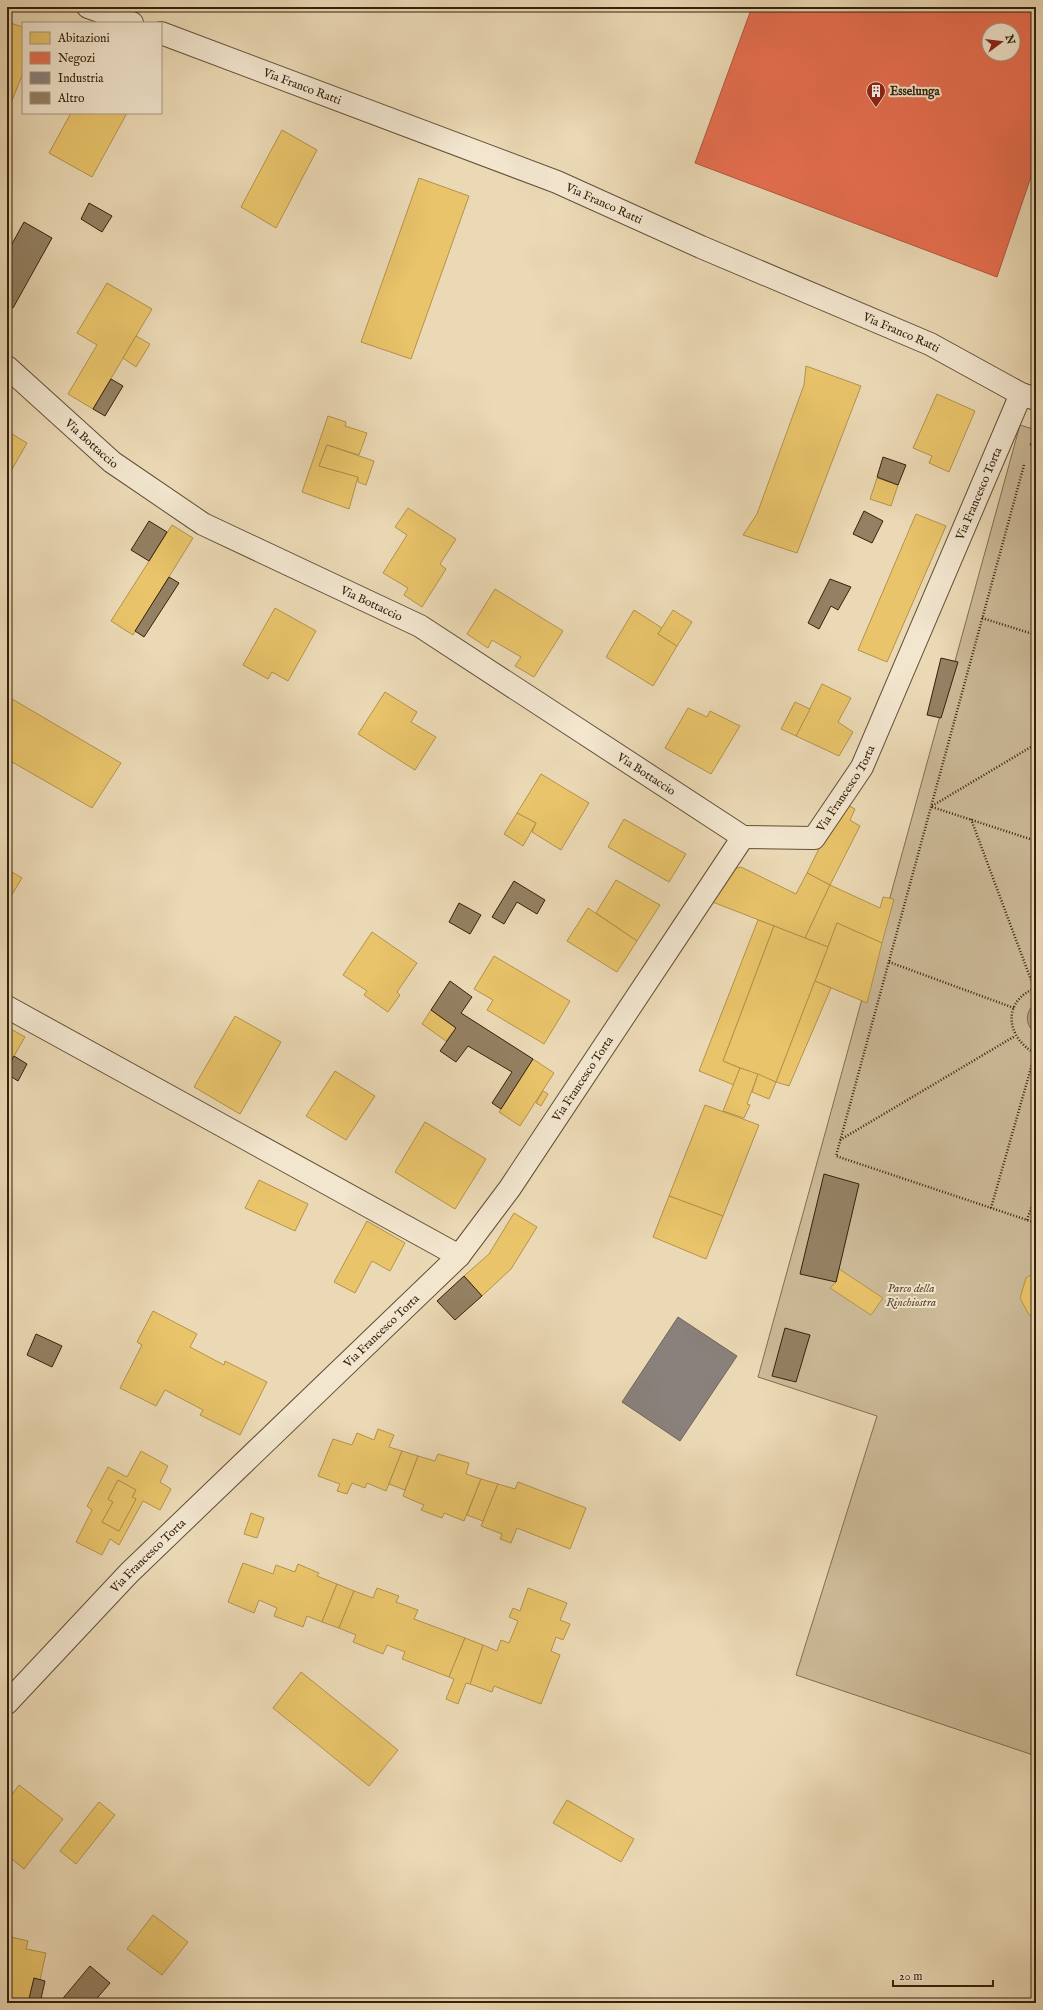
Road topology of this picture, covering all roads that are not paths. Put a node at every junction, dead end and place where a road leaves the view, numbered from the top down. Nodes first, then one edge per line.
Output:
1 (88, 7) edge
2 (129, 22) edge
3 (162, 33) edge
4 (7, 367) edge
5 (1029, 397) edge
6 (743, 837) junction
7 (7, 1007) edge
8 (459, 1256) junction
9 (7, 1703) edge

1 - 2 street
3 - 5 street, Via Franco Ratti
4 - 6 street, Via Bottaccio
5 - 6 street, Via Francesco Torta
6 - 8 street, Via Francesco Torta
7 - 8 street
8 - 9 street, Via Francesco Torta

